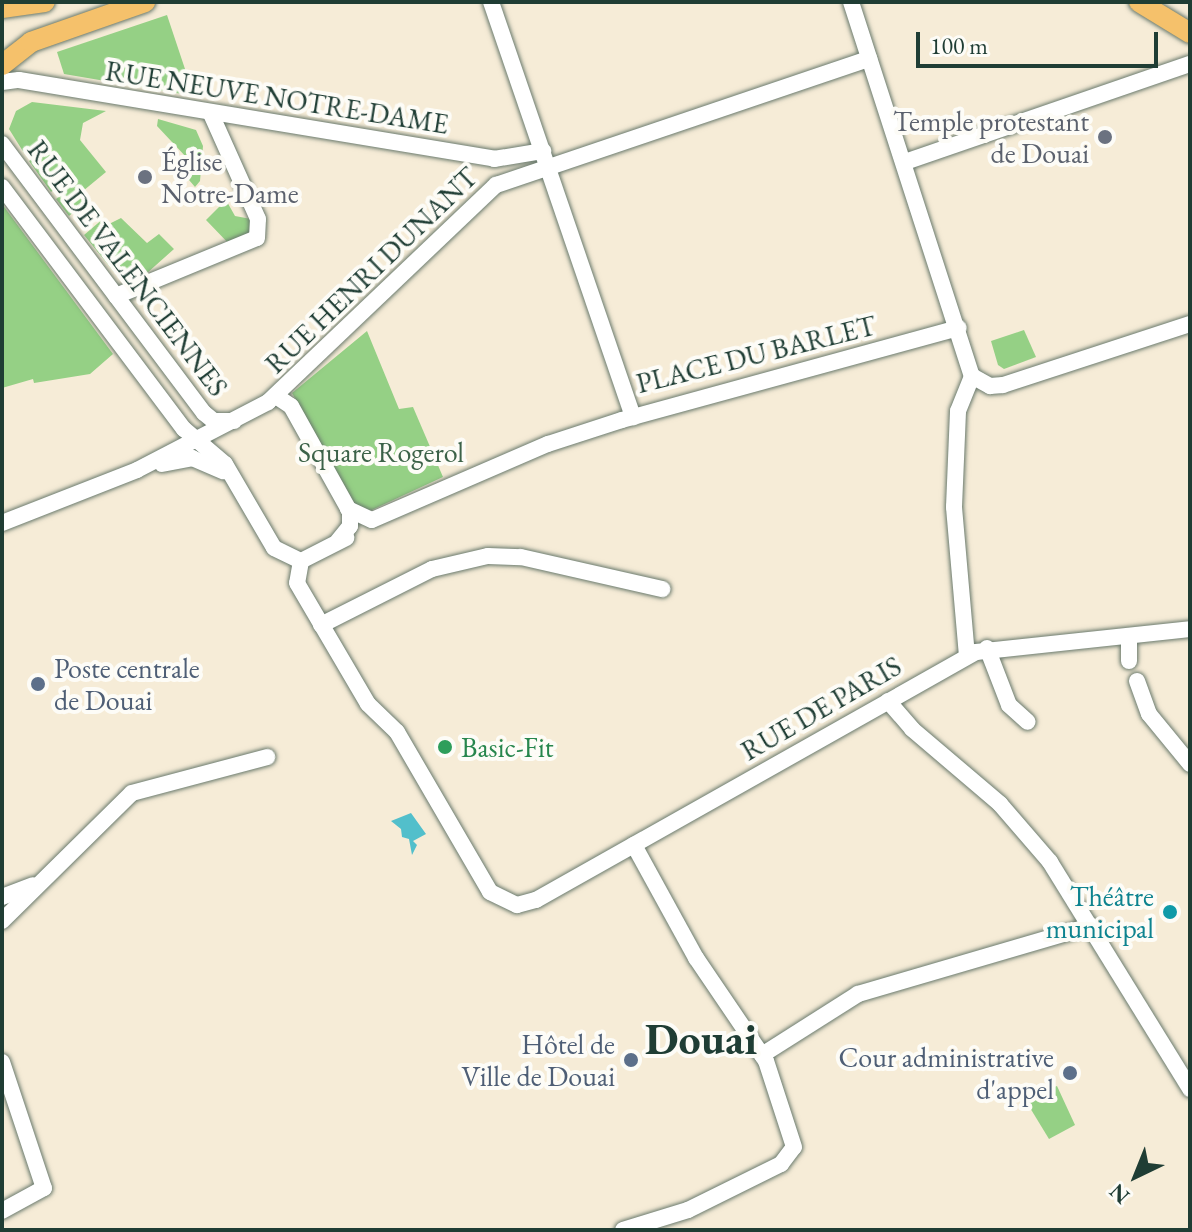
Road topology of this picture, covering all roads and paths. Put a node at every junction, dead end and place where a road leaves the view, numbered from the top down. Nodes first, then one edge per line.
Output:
1 (45, 2) edge
2 (145, 2) edge
3 (491, 2) edge
4 (851, 2) edge
5 (1139, 2) edge
6 (2, 8) edge
7 (1190, 33) edge
8 (869, 59) junction
9 (1190, 64) edge
10 (2, 65) edge
11 (2, 82) edge
12 (211, 114) junction
13 (2, 144) edge
14 (545, 159) junction
15 (905, 162) junction
16 (2, 187) edge
17 (116, 296) junction
18 (1190, 324) edge
19 (959, 328) junction
20 (972, 376) junction
21 (276, 396) junction
22 (633, 417) junction
23 (236, 421) junction
24 (194, 440) junction
25 (137, 470) junction
26 (237, 484) junction
27 (348, 509) junction
28 (388, 515) junction
29 (2, 523) edge
30 (338, 541) junction
31 (301, 561) junction
32 (662, 589) dead end
33 (1190, 629) edge
34 (325, 632) junction
35 (1129, 636) junction
36 (987, 648) junction
37 (967, 656) junction
38 (1129, 661) dead end
39 (1137, 681) dead end
40 (888, 701) junction
41 (1028, 722) dead end
42 (267, 757) dead end
43 (1190, 764) edge
44 (634, 845) junction
45 (38, 883) junction
46 (2, 897) edge
47 (2, 921) edge
48 (1091, 926) junction
49 (762, 1055) junction
50 (2, 1062) edge
51 (1190, 1089) edge
52 (2, 1211) edge
53 (676, 1223) edge
54 (623, 1230) edge

1 - 6 main road
2 - 10 main road
3 - 14 street, PLACE DU BARLET
4 - 8 street
5 - 7 main road
8 - 14 street
8 - 15 street
9 - 15 street
11 - 12 street, RUE NEUVE NOTRE-DAME
12 - 14 street, RUE NEUVE NOTRE-DAME
12 - 17 street
13 - 17 street, RUE DE VALENCIENNES
14 - 21 street, RUE HENRI DUNANT
14 - 22 street, PLACE DU BARLET
15 - 19 street
16 - 24 street, RUE DE VALENCIENNES
17 - 23 street, RUE DE VALENCIENNES
18 - 20 street
19 - 20 street
19 - 22 street, PLACE DU BARLET
20 - 37 street
21 - 23 street, RUE HENRI DUNANT
21 - 27 street
22 - 28 street
23 - 24 street, RUE HENRI DUNANT
24 - 25 street, RUE HENRI DUNANT
24 - 26 street, RUE DE VALENCIENNES
25 - 26 street
25 - 29 street
26 - 31 street, RUE DE VALENCIENNES
27 - 28 street
27 - 30 street
28 - 30 street
30 - 31 street
31 - 34 street
32 - 34 street
33 - 35 street, RUE DE PARIS
34 - 44 street, RUE DE PARIS
35 - 36 street, RUE DE PARIS
35 - 38 street
36 - 37 street, RUE DE PARIS
36 - 41 street
37 - 40 street, RUE DE PARIS
39 - 43 street
40 - 44 street, RUE DE PARIS
40 - 48 street
42 - 45 street
44 - 49 street
45 - 46 street
45 - 47 street
48 - 49 street
48 - 51 street
49 - 53 street
50 - 52 street
53 - 54 street

